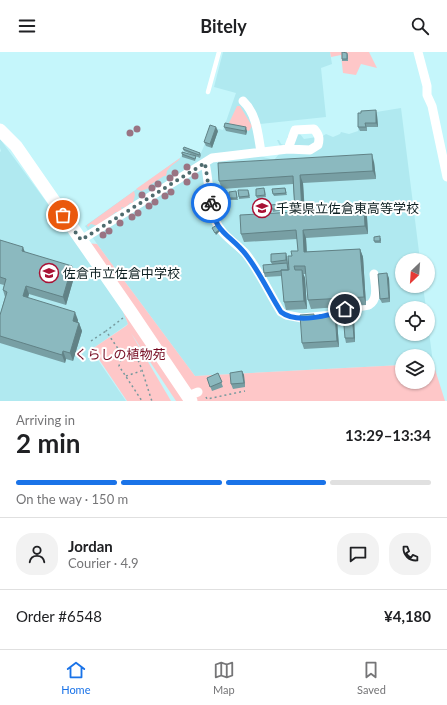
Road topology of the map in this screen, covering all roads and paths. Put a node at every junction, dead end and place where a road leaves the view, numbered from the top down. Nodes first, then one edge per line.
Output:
1 (218, 52) edge
2 (418, 52) edge
3 (208, 92) dead end
4 (243, 101) dead end
5 (0, 130) edge
6 (288, 149) junction
7 (261, 152) junction
8 (205, 163) junction
9 (447, 177) edge
10 (81, 240) junction
11 (374, 274) dead end
12 (131, 312) junction
13 (106, 331) junction
14 (91, 341) dead end
15 (121, 353) junction
16 (141, 371) junction
17 (125, 376) junction
18 (246, 391) dead end
19 (195, 396) edge
20 (142, 401) edge
21 (152, 401) edge

1 - 3 lane
2 - 9 street
4 - 7 street
5 - 10 street
6 - 6 street
6 - 7 street
7 - 8 street
8 - 10 street
8 - 11 street
10 - 12 street
12 - 13 path
12 - 19 street
13 - 14 path
13 - 15 path
15 - 16 path
15 - 17 path
16 - 17 path
16 - 21 path
17 - 20 path
18 - 19 path

